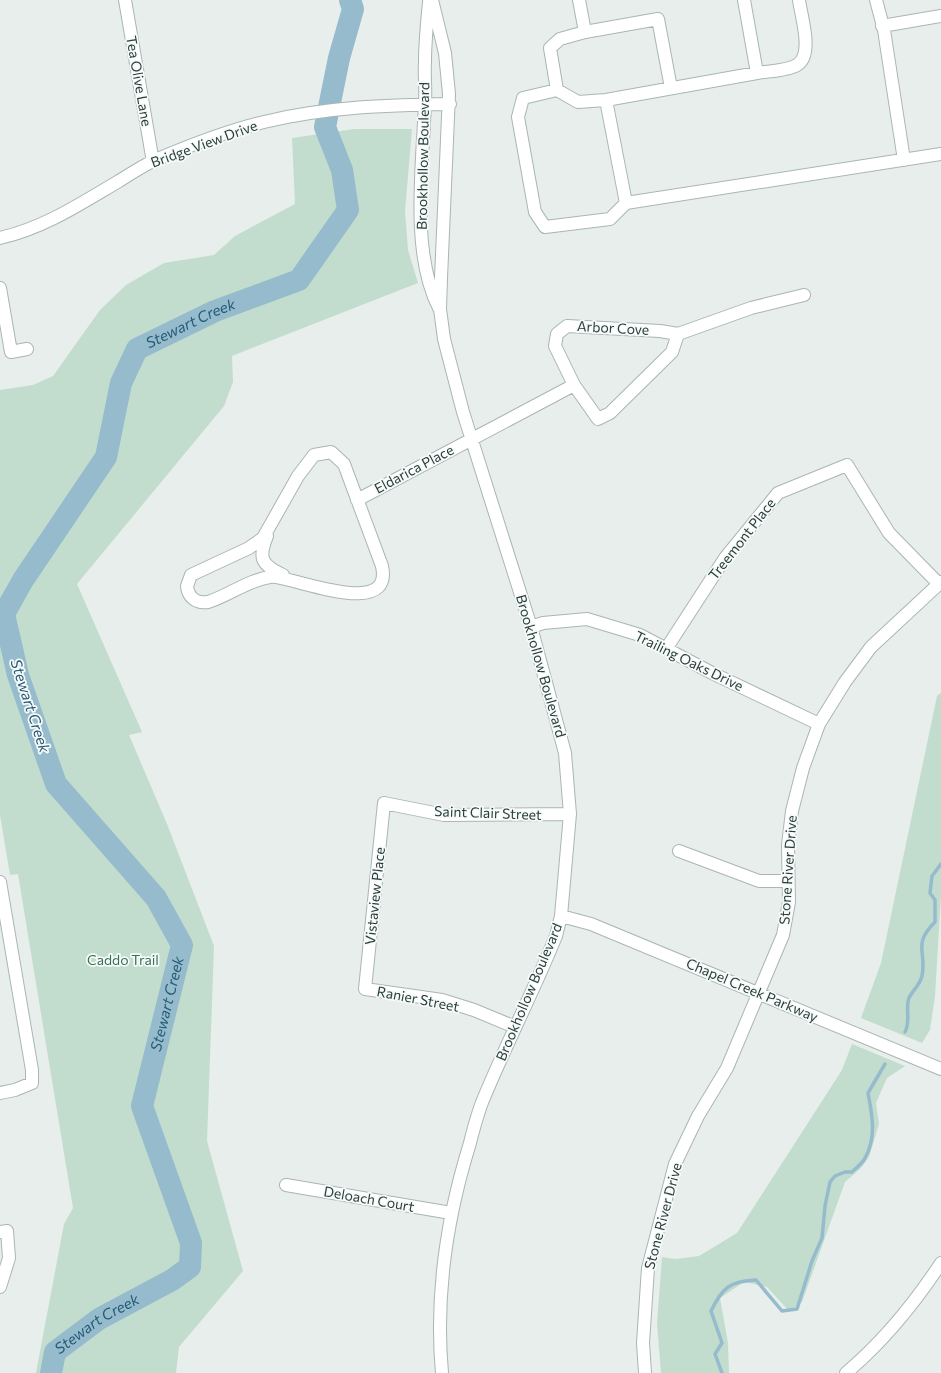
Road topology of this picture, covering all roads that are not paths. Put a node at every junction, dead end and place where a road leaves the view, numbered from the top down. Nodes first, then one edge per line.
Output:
1 (125, 0) edge
2 (431, 0) edge
3 (579, 0) edge
4 (744, 0) edge
5 (799, 0) edge
6 (876, 0) edge
7 (941, 16) edge
8 (882, 26) junction
9 (585, 32) junction
10 (757, 73) junction
11 (671, 88) junction
12 (557, 90) junction
13 (606, 100) junction
14 (425, 104) junction
15 (450, 104) junction
16 (941, 154) edge
17 (904, 160) junction
18 (153, 162) junction
19 (626, 203) junction
20 (0, 238) edge
21 (0, 288) edge
22 (804, 295) dead end
23 (440, 309) junction
24 (678, 334) junction
25 (27, 349) dead end
26 (574, 385) junction
27 (471, 439) junction
28 (357, 500) junction
29 (271, 525) junction
30 (293, 580) junction
31 (940, 583) edge
32 (531, 626) junction
33 (666, 649) junction
34 (819, 724) junction
35 (384, 803) joint
36 (570, 814) junction
37 (679, 850) dead end
38 (787, 881) junction
39 (0, 882) edge
40 (561, 916) junction
41 (365, 989) joint
42 (760, 993) junction
43 (515, 1027) junction
44 (941, 1069) edge
45 (0, 1093) edge
46 (286, 1185) dead end
47 (451, 1213) junction
48 (0, 1232) edge
49 (4, 1259) edge
50 (941, 1263) edge
51 (0, 1287) edge
52 (442, 1373) edge
53 (645, 1373) edge
54 (846, 1373) edge

1 - 18 street, Tea Olive Lane
2 - 14 street, Brookhollow Boulevard
2 - 15 street, Brookhollow Boulevard
3 - 9 street
4 - 10 street
5 - 10 street
6 - 8 street
7 - 8 street
8 - 17 street
9 - 11 street
9 - 12 street
10 - 11 street
11 - 13 street
12 - 13 street
12 - 19 street
13 - 19 street
14 - 15 street, Bridge View Drive
14 - 18 street, Bridge View Drive
14 - 23 street, Brookhollow Boulevard
15 - 23 street, Brookhollow Boulevard
16 - 17 street
17 - 19 street
18 - 20 street, Bridge View Drive
21 - 25 street
22 - 24 street, Arbor Cove
23 - 27 street, Brookhollow Boulevard
24 - 26 street, Arbor Cove
24 - 26 street, Arbor Cove
26 - 27 street
27 - 28 street, Eldarica Place
27 - 32 street, Brookhollow Boulevard
28 - 29 street, Eldarica Place
28 - 30 street, Eldarica Place
29 - 30 street, Eldarica Place
29 - 30 street, Eldarica Place
31 - 33 street, Treemont Place
31 - 34 street, Stone River Drive
32 - 33 street, Trailing Oaks Drive
32 - 36 street, Brookhollow Boulevard
33 - 34 street, Trailing Oaks Drive
34 - 38 street, Stone River Drive
35 - 36 street, Saint Clair Street
35 - 41 street, Vistaview Place
36 - 40 street, Brookhollow Boulevard
37 - 38 street
38 - 42 street, Stone River Drive
39 - 45 street
40 - 42 street, Chapel Creek Parkway
40 - 43 street, Brookhollow Boulevard
41 - 43 street, Ranier Street
42 - 44 street, Chapel Creek Parkway
42 - 53 street, Stone River Drive
43 - 47 street, Brookhollow Boulevard
46 - 47 street, Deloach Court
47 - 52 street, Brookhollow Boulevard
48 - 49 street
49 - 51 street
50 - 54 street

